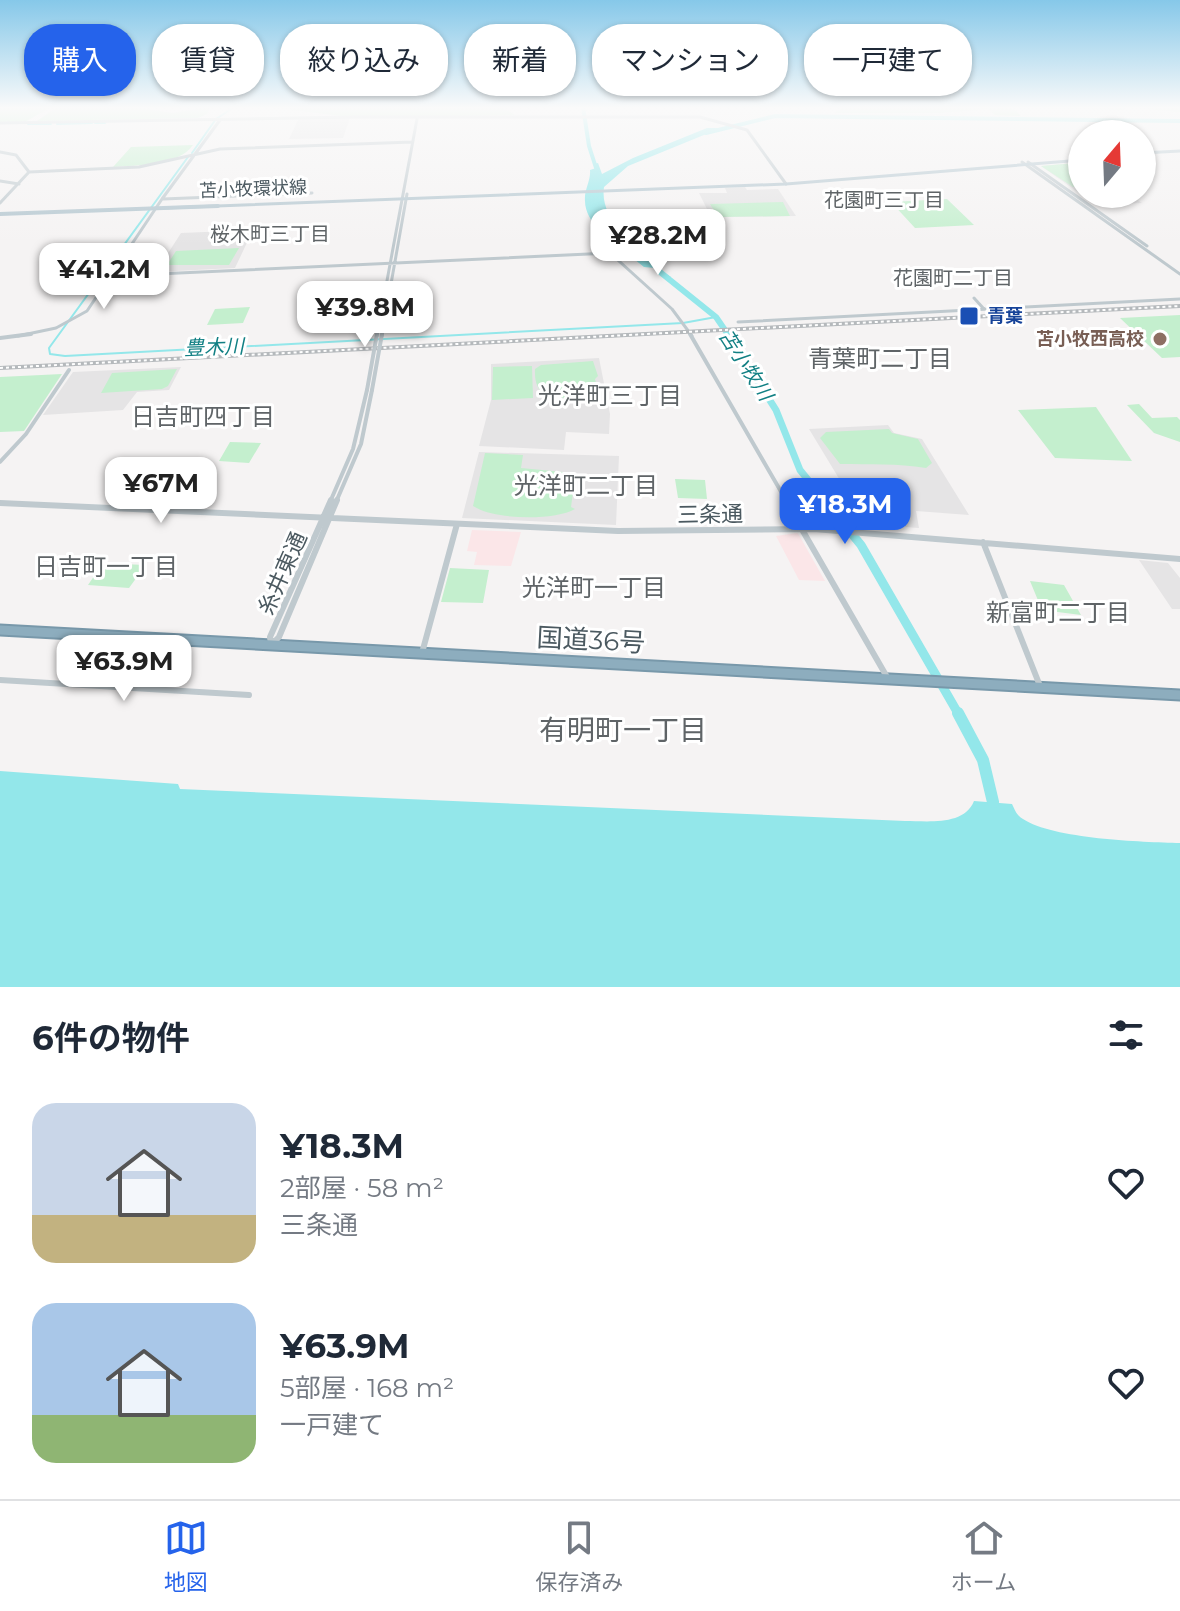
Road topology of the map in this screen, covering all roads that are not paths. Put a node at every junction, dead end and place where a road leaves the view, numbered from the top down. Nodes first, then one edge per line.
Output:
1 (6, 153) edge
2 (195, 153) joint
3 (410, 153) edge
4 (412, 153) edge
5 (764, 153) edge
6 (1068, 160) edge
7 (1027, 163) junction
8 (29, 172) junction
9 (0, 181) edge
10 (785, 182) junction
11 (20, 184) junction
12 (312, 193) dead end
13 (404, 196) junction
14 (0, 203) edge
15 (155, 205) junction
16 (0, 212) edge
17 (392, 263) junction
18 (1180, 272) edge
19 (113, 276) junction
20 (974, 298) dead end
21 (1180, 299) edge
22 (984, 309) junction
23 (738, 322) dead end
24 (0, 338) edge
25 (69, 370) dead end
26 (0, 462) edge
27 (0, 503) edge
28 (327, 518) junction
29 (457, 524) junction
30 (803, 529) junction
31 (983, 542) junction
32 (1180, 559) edge
33 (0, 630) edge
34 (271, 645) junction
35 (422, 653) junction
36 (887, 678) junction
37 (0, 680) edge
38 (1040, 687) junction
39 (249, 695) dead end
40 (1180, 695) edge

1 - 8 street
2 - 8 street
2 - 15 street
3 - 13 street, 糸井東通
4 - 13 street, 糸井東通
5 - 10 street
6 - 7 main road, 苫小牧環状線
7 - 10 main road, 苫小牧環状線
7 - 18 street
8 - 11 street
9 - 11 street
10 - 13 main road, 苫小牧環状線
11 - 14 street
12 - 15 street
13 - 15 main road, 苫小牧環状線
13 - 17 street, 糸井東通
15 - 16 main road, 苫小牧環状線
15 - 19 street
17 - 19 street
17 - 28 street, 糸井東通, bridge
17 - 30 street
19 - 24 street
20 - 22 street
21 - 22 street
22 - 23 street
25 - 26 street
27 - 28 street, 三条通
28 - 29 street, 三条通
28 - 34 street, 糸井東通
29 - 30 street, 三条通
29 - 35 street
30 - 31 street, 三条通
30 - 36 street
31 - 32 street, 三条通
31 - 38 street
33 - 34 highway, 国道36号
34 - 35 highway, 国道36号
35 - 36 highway, 国道36号
36 - 38 highway, 国道36号
37 - 39 street
38 - 40 highway, 国道36号

